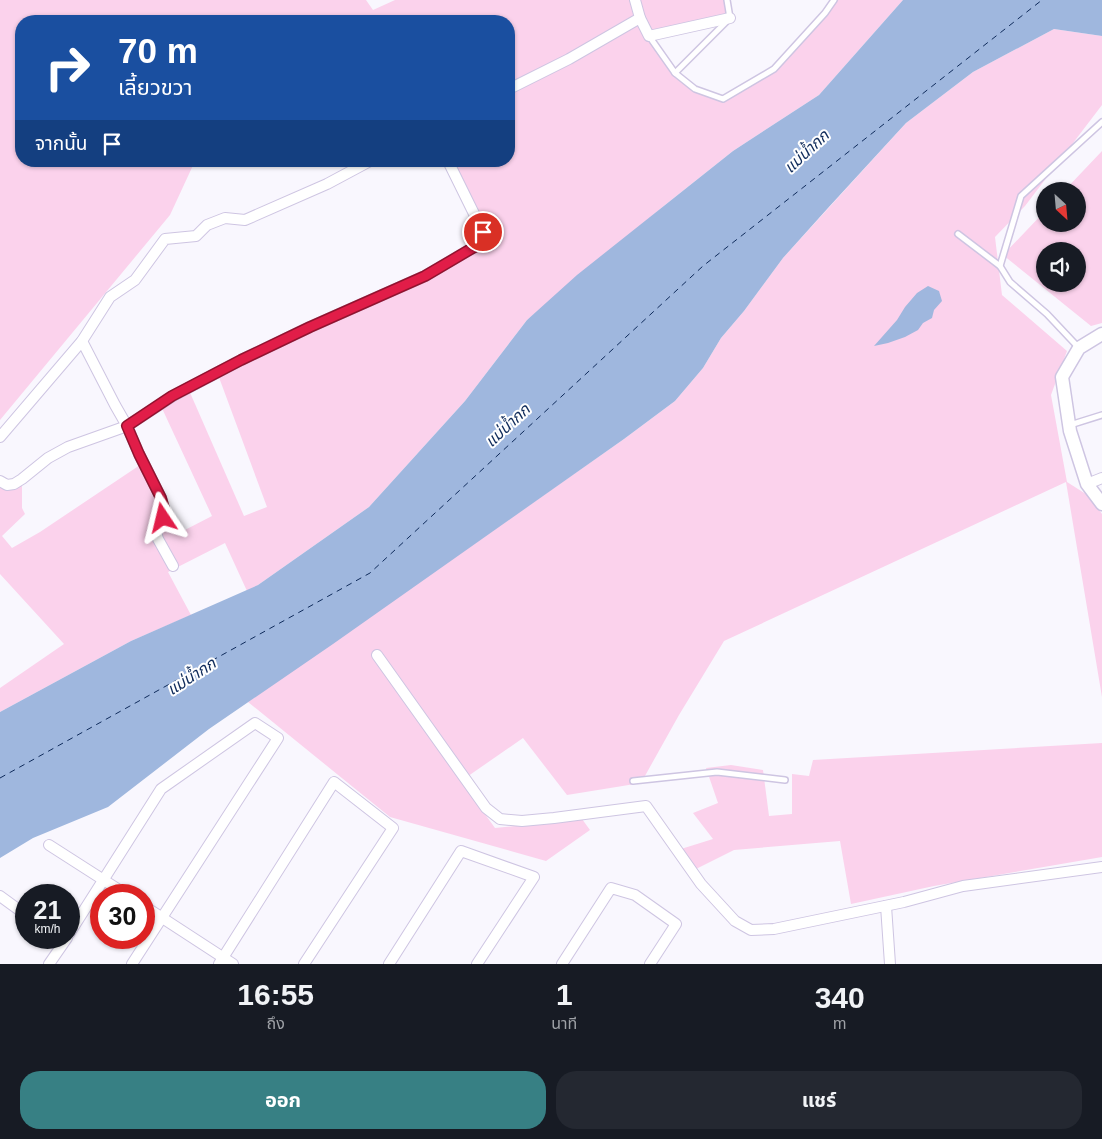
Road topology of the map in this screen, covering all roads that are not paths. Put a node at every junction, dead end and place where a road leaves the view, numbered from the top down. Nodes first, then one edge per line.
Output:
1 (635, 0) edge
2 (727, 0) edge
3 (834, 0) edge
4 (640, 18) junction
5 (730, 18) junction
6 (649, 36) junction
7 (675, 73) junction
8 (515, 86) edge
9 (1102, 122) edge
10 (359, 167) edge
11 (451, 167) edge
12 (958, 234) dead end
13 (1000, 266) junction
14 (1102, 334) edge
15 (82, 341) junction
16 (1079, 348) junction
17 (1102, 415) edge
18 (1069, 425) junction
19 (127, 426) junction
20 (0, 437) edge
21 (1102, 478) edge
22 (0, 481) edge
23 (1087, 484) junction
24 (1102, 504) edge
25 (172, 566) dead end
26 (377, 655) dead end
27 (785, 780) dead end
28 (632, 781) dead end
29 (49, 845) dead end
30 (1102, 867) edge
31 (104, 880) junction
32 (110, 884) edge
33 (0, 896) edge
34 (886, 906) junction
35 (15, 907) edge
36 (155, 913) edge
37 (80, 916) edge
38 (162, 918) junction
39 (59, 949) edge
40 (221, 961) edge
41 (50, 964) edge
42 (132, 964) edge
43 (233, 964) edge
44 (304, 964) edge
45 (389, 964) edge
46 (477, 964) edge
47 (562, 964) edge
48 (650, 964) edge
49 (890, 964) edge

1 - 4 street
2 - 5 lane
3 - 7 lane
4 - 6 street
4 - 8 street
5 - 6 street
5 - 7 lane
6 - 7 lane
9 - 13 lane
10 - 15 street
11 - 19 street
12 - 13 lane
13 - 16 lane
14 - 16 street
15 - 19 street
15 - 20 street
16 - 18 street
17 - 18 lane
18 - 23 street
19 - 22 street
19 - 25 street
21 - 23 street
23 - 24 street
26 - 34 street
27 - 28 lane
29 - 31 street
30 - 34 street
31 - 32 street
31 - 37 street
31 - 38 street
33 - 35 street
34 - 49 street
36 - 38 street
38 - 40 street
38 - 42 street
39 - 41 street
40 - 43 street
40 - 44 street
45 - 46 street
47 - 48 street

